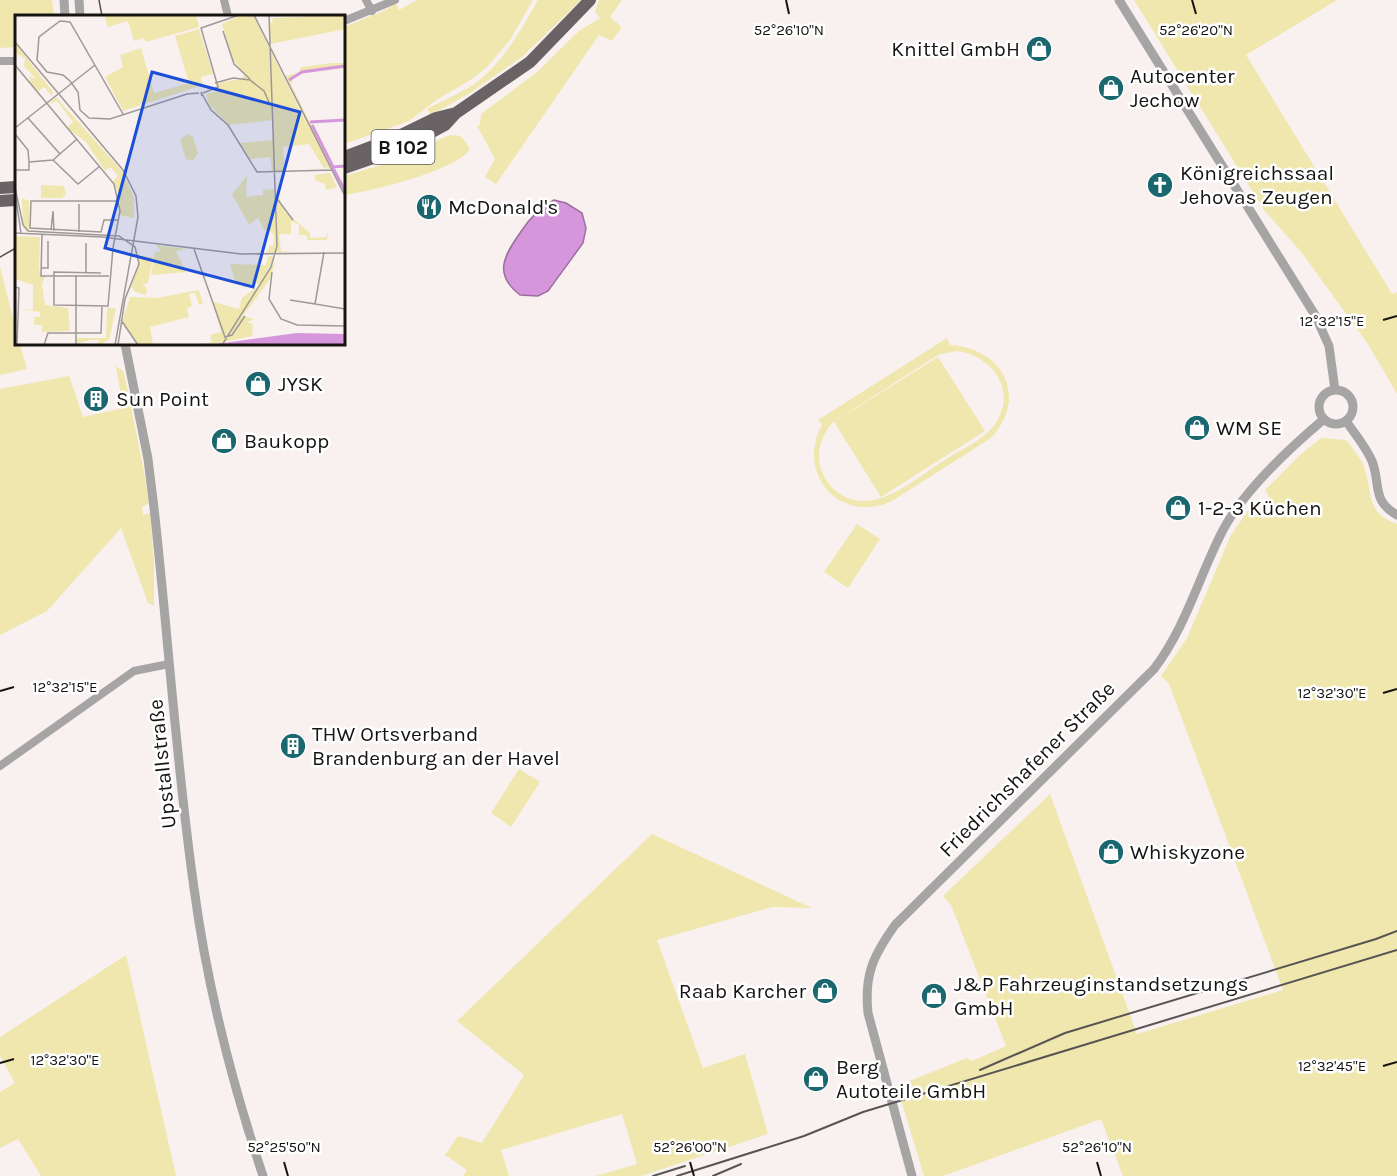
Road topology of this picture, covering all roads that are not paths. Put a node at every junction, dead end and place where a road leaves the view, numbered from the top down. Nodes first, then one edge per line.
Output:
1 (64, 0) edge
2 (79, 0) edge
3 (224, 0) edge
4 (366, 0) edge
5 (395, 0) edge
6 (590, 0) edge
7 (1119, 0) edge
8 (372, 11) junction
9 (65, 15) edge
10 (81, 15) edge
11 (228, 15) edge
12 (345, 21) edge
13 (15, 59) edge
14 (0, 61) edge
15 (456, 113) junction
16 (345, 157) edge
17 (345, 168) edge
18 (15, 187) edge
19 (0, 188) edge
20 (15, 200) edge
21 (0, 201) edge
22 (125, 345) edge
23 (1335, 390) junction
24 (1324, 419) junction
25 (1346, 421) junction
26 (1397, 514) edge
27 (169, 664) junction
28 (0, 766) edge
29 (263, 1176) edge
30 (912, 1176) edge

1 - 9 street
2 - 10 street
3 - 11 street
4 - 8 street
5 - 8 street
6 - 15 main road, B 102
7 - 23 street
8 - 12 street
13 - 14 street
15 - 16 main road, B 102
15 - 17 main road, B 102
18 - 19 main road
20 - 21 main road
22 - 27 street, Upstallstraße
23 - 24 street
23 - 25 street
24 - 25 street
24 - 30 street, Friedrichshafener Straße
25 - 26 street
27 - 28 street
27 - 29 street, Upstallstraße

